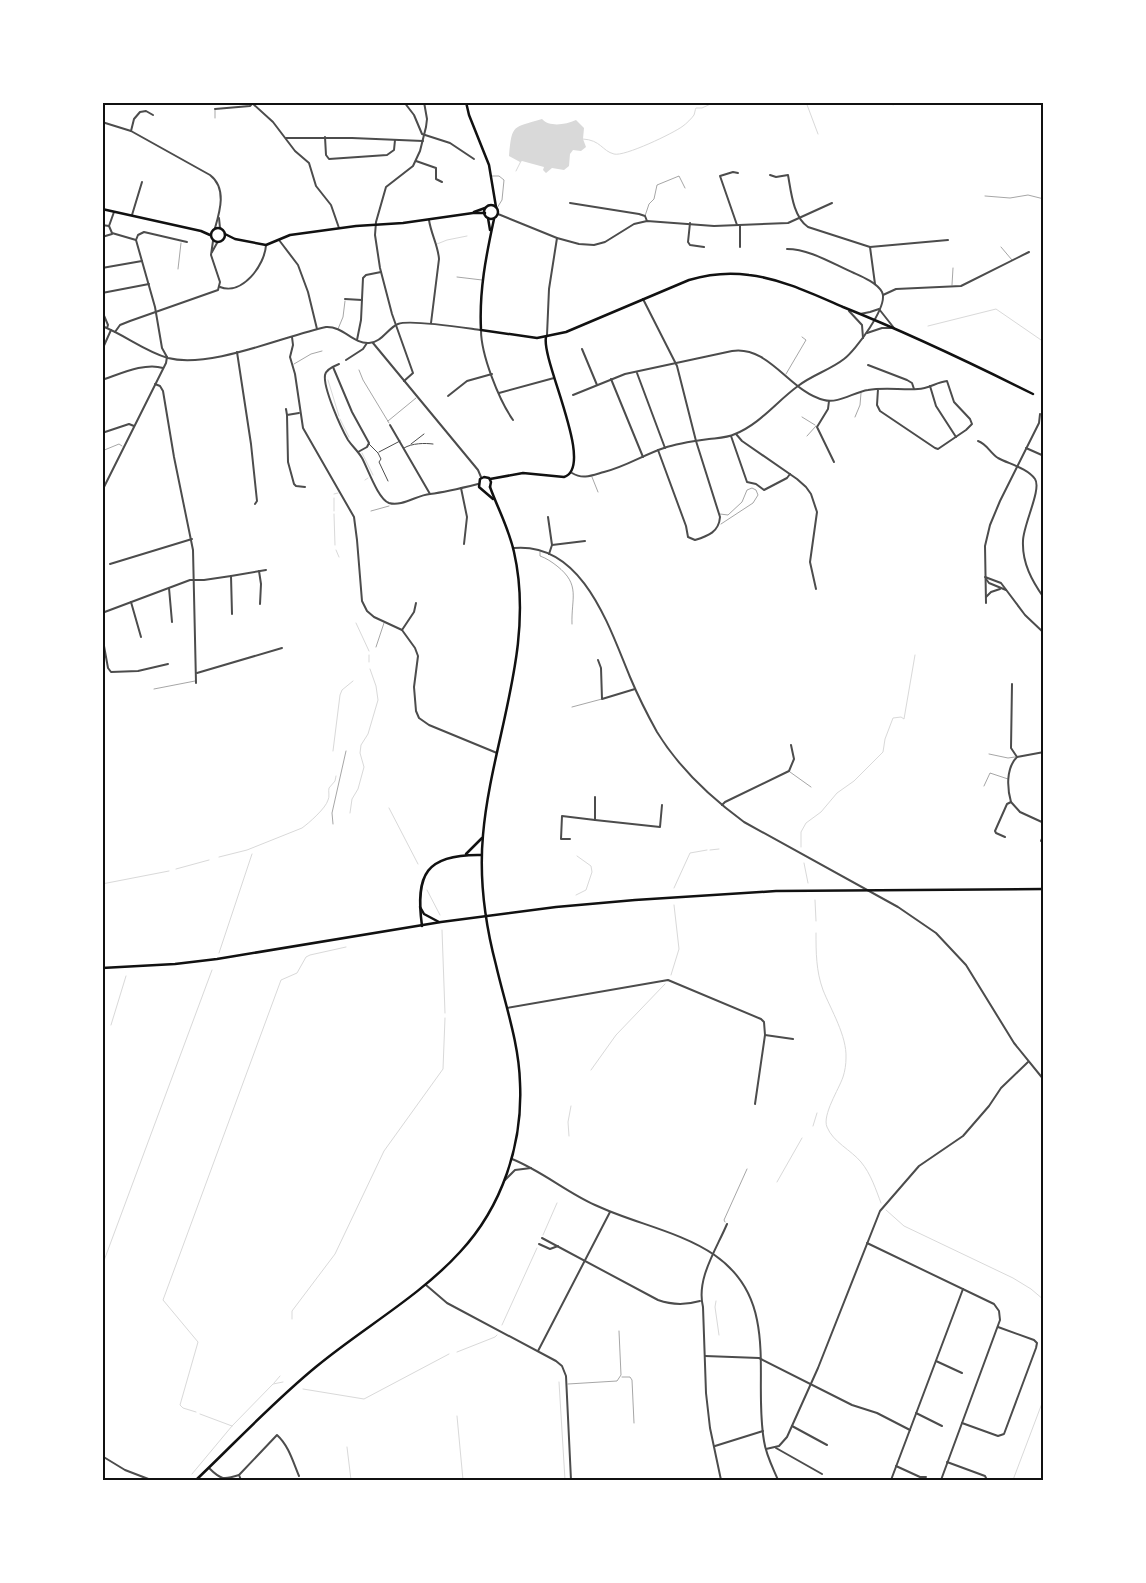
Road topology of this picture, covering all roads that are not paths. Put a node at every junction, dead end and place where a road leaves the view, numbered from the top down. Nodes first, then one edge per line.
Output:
1 (404, 102) edge
2 (424, 102) edge
3 (466, 102) edge
4 (251, 103) edge
5 (215, 109) joint
6 (153, 115) dead end
7 (215, 118) dead end
8 (102, 122) edge
9 (131, 132) junction
10 (425, 135) junction
11 (286, 138) junction
12 (325, 138) junction
13 (395, 139) junction
14 (423, 141) junction
15 (474, 159) dead end
16 (416, 161) junction
17 (738, 172) dead end
18 (770, 175) dead end
19 (492, 176) junction
20 (142, 182) dead end
21 (442, 182) dead end
22 (685, 188) dead end
23 (494, 194) junction
24 (985, 196) dead end
25 (1044, 199) edge
26 (570, 203) dead end
27 (832, 203) dead end
28 (488, 207) junction
29 (496, 208) junction
30 (102, 209) edge
31 (114, 212) junction
32 (473, 213) junction
33 (485, 214) junction
34 (498, 214) junction
35 (638, 214) junction
36 (132, 215) junction
37 (645, 216) junction
38 (219, 218) junction
39 (488, 218) junction
40 (800, 218) junction
41 (494, 219) junction
42 (429, 220) junction
43 (647, 221) junction
44 (639, 222) junction
45 (690, 223) junction
46 (102, 225) edge
47 (738, 225) junction
48 (109, 226) junction
49 (376, 226) junction
50 (215, 228) junction
51 (220, 228) junction
52 (339, 228) junction
53 (201, 231) junction
54 (212, 231) junction
55 (490, 231) junction
56 (112, 233) junction
57 (225, 234) junction
58 (210, 235) junction
59 (102, 237) edge
60 (557, 238) junction
61 (235, 239) junction
62 (136, 240) junction
63 (223, 240) junction
64 (279, 240) junction
65 (948, 240) dead end
66 (182, 241) junction
67 (213, 241) junction
68 (187, 242) dead end
69 (218, 243) junction
70 (266, 245) junction
71 (740, 247) dead end
72 (870, 247) junction
73 (1001, 247) dead end
74 (704, 248) dead end
75 (787, 250) dead end
76 (212, 252) junction
77 (1029, 252) dead end
78 (1012, 260) junction
79 (142, 261) junction
80 (102, 268) edge
81 (953, 268) dead end
82 (178, 269) dead end
83 (381, 272) junction
84 (457, 277) dead end
85 (482, 280) junction
86 (148, 284) junction
87 (875, 285) junction
88 (952, 287) junction
89 (220, 288) junction
90 (102, 293) edge
91 (883, 296) junction
92 (345, 299) joint
93 (643, 299) junction
94 (362, 300) junction
95 (846, 308) junction
96 (879, 309) junction
97 (156, 311) junction
98 (102, 312) edge
99 (860, 314) junction
100 (874, 319) junction
101 (431, 324) junction
102 (102, 326) edge
103 (396, 326) junction
104 (107, 328) junction
105 (894, 328) junction
106 (318, 329) junction
107 (338, 329) junction
108 (111, 330) junction
109 (481, 330) junction
110 (115, 332) junction
111 (867, 333) junction
112 (292, 337) junction
113 (802, 337) dead end
114 (546, 338) junction
115 (357, 340) junction
116 (863, 340) junction
117 (367, 343) junction
118 (373, 343) junction
119 (582, 349) dead end
120 (102, 350) edge
121 (322, 350) dead end
122 (237, 352) junction
123 (167, 358) junction
124 (346, 360) dead end
125 (339, 364) dead end
126 (676, 364) junction
127 (293, 365) junction
128 (868, 365) dead end
129 (333, 367) junction
130 (163, 368) junction
131 (359, 370) dead end
132 (636, 372) junction
133 (492, 374) junction
134 (786, 375) junction
135 (554, 378) junction
136 (611, 379) junction
137 (102, 380) edge
138 (404, 381) junction
139 (155, 384) junction
140 (597, 385) junction
141 (798, 386) junction
142 (930, 386) junction
143 (878, 389) junction
144 (914, 389) junction
145 (861, 392) junction
146 (499, 393) junction
147 (1033, 394) dead end
148 (573, 395) dead end
149 (448, 396) dead end
150 (417, 397) junction
151 (829, 401) junction
152 (286, 409) dead end
153 (299, 413) junction
154 (1040, 414) dead end
155 (288, 415) junction
156 (855, 416) dead end
157 (802, 417) dead end
158 (513, 420) dead end
159 (388, 422) junction
160 (390, 425) joint
161 (134, 426) junction
162 (817, 426) junction
163 (102, 434) edge
164 (424, 434) dead end
165 (736, 434) junction
166 (731, 436) junction
167 (807, 436) dead end
168 (956, 437) junction
169 (400, 441) junction
170 (696, 441) junction
171 (978, 441) dead end
172 (369, 443) junction
173 (410, 444) junction
174 (433, 444) dead end
175 (124, 446) junction
176 (665, 448) junction
177 (1026, 448) junction
178 (404, 449) junction
179 (658, 450) junction
180 (102, 451) edge
181 (358, 452) junction
182 (378, 452) junction
183 (1044, 456) edge
184 (643, 457) junction
185 (834, 462) dead end
186 (1017, 467) junction
187 (572, 473) junction
188 (790, 474) junction
189 (592, 475) junction
190 (481, 477) junction
191 (491, 480) junction
192 (388, 481) dead end
193 (478, 484) junction
194 (305, 487) dead end
195 (461, 488) junction
196 (490, 488) junction
197 (484, 490) junction
198 (102, 491) edge
199 (598, 492) dead end
200 (430, 494) junction
201 (494, 500) junction
202 (256, 504) dead end
203 (389, 504) junction
204 (371, 511) dead end
205 (719, 513) junction
206 (548, 517) dead end
207 (719, 524) junction
208 (192, 539) junction
209 (585, 541) dead end
210 (464, 544) dead end
211 (552, 545) junction
212 (514, 548) junction
213 (540, 551) junction
214 (549, 554) junction
215 (110, 564) dead end
216 (266, 570) dead end
217 (259, 571) junction
218 (231, 576) junction
219 (985, 577) junction
220 (194, 580) junction
221 (169, 588) junction
222 (816, 589) dead end
223 (1000, 589) junction
224 (1006, 590) junction
225 (986, 597) junction
226 (1044, 598) edge
227 (131, 602) junction
228 (986, 602) dead end
229 (416, 603) dead end
230 (260, 604) dead end
231 (102, 613) edge
232 (232, 614) dead end
233 (172, 622) dead end
234 (384, 622) junction
235 (572, 624) dead end
236 (402, 630) junction
237 (1044, 633) edge
238 (102, 635) edge
239 (141, 637) dead end
240 (376, 647) dead end
241 (282, 648) dead end
242 (598, 660) dead end
243 (168, 664) dead end
244 (197, 672) junction
245 (196, 682) joint
246 (1012, 684) dead end
247 (154, 689) dead end
248 (635, 689) junction
249 (602, 699) junction
250 (572, 707) dead end
251 (791, 746) dead end
252 (346, 751) dead end
253 (1044, 752) edge
254 (498, 754) junction
255 (989, 754) dead end
256 (1017, 757) junction
257 (789, 772) junction
258 (1009, 780) junction
259 (984, 786) dead end
260 (811, 787) dead end
261 (595, 797) dead end
262 (1010, 802) junction
263 (662, 804) dead end
264 (722, 805) junction
265 (595, 820) junction
266 (1044, 823) edge
267 (333, 824) dead end
268 (1044, 834) edge
269 (1005, 837) dead end
270 (482, 838) junction
271 (570, 840) dead end
272 (1044, 843) edge
273 (465, 855) junction
274 (481, 855) junction
275 (1044, 889) edge
276 (420, 907) junction
277 (441, 922) junction
278 (422, 926) junction
279 (102, 968) edge
280 (507, 1008) junction
281 (765, 1035) junction
282 (793, 1039) dead end
283 (1028, 1062) junction
284 (1044, 1080) edge
285 (755, 1104) dead end
286 (512, 1159) junction
287 (532, 1168) junction
288 (747, 1169) dead end
289 (504, 1182) junction
290 (610, 1212) junction
291 (727, 1224) joint
292 (542, 1238) dead end
293 (866, 1243) junction
294 (539, 1244) dead end
295 (558, 1246) junction
296 (714, 1254) junction
297 (585, 1260) junction
298 (425, 1284) junction
299 (963, 1289) junction
300 (700, 1301) junction
301 (998, 1327) junction
302 (619, 1331) dead end
303 (538, 1351) junction
304 (705, 1356) junction
305 (759, 1358) junction
306 (936, 1361) junction
307 (962, 1373) dead end
308 (620, 1377) junction
309 (566, 1384) junction
310 (810, 1384) junction
311 (916, 1413) junction
312 (634, 1423) dead end
313 (962, 1423) junction
314 (792, 1426) junction
315 (942, 1426) dead end
316 (910, 1430) junction
317 (763, 1431) junction
318 (827, 1444) dead end
319 (715, 1446) junction
320 (775, 1448) junction
321 (766, 1449) junction
322 (102, 1456) edge
323 (948, 1462) junction
324 (896, 1466) junction
325 (209, 1468) junction
326 (822, 1474) dead end
327 (239, 1475) junction
328 (299, 1476) dead end
329 (926, 1477) dead end
330 (151, 1480) edge
331 (196, 1480) edge
332 (241, 1480) edge
333 (571, 1480) edge
334 (721, 1480) edge
335 (778, 1480) edge
336 (891, 1480) edge
337 (941, 1480) edge
338 (987, 1480) edge

1 - 10 street
2 - 10 street
3 - 19 main road
4 - 5 street
4 - 11 street
5 - 7 lane
6 - 9 street
8 - 9 street
9 - 38 street
10 - 14 street
10 - 15 street
11 - 12 street
11 - 52 street
12 - 13 street
12 - 13 street
13 - 14 street
14 - 16 street
16 - 21 street
16 - 49 street
17 - 47 street
18 - 40 street
19 - 23 main road
19 - 29 lane
20 - 36 street
22 - 37 lane
23 - 28 main road
23 - 29 main road
24 - 25 lane
26 - 35 street
27 - 40 street
28 - 29 main road
28 - 32 main road
28 - 33 main road
29 - 34 main road
30 - 31 main road
31 - 36 main road
31 - 48 street
32 - 33 main road
32 - 42 main road
33 - 39 main road
34 - 41 main road
34 - 60 street
35 - 37 street
35 - 44 street
36 - 53 main road
37 - 43 street
38 - 50 street
38 - 51 street
39 - 41 main road
39 - 55 main road
40 - 47 street
40 - 72 street
41 - 55 main road
42 - 49 main road
42 - 101 street
43 - 44 street
43 - 45 street
44 - 60 street
45 - 47 street
45 - 74 street
46 - 48 street
47 - 71 street
48 - 56 street
49 - 52 main road
49 - 83 street
50 - 51 main road
50 - 54 main road
51 - 57 main road
52 - 64 main road
53 - 54 main road
53 - 58 main road
54 - 58 main road
55 - 85 main road
56 - 59 street
56 - 62 street
57 - 61 main road
57 - 63 main road
58 - 67 main road
60 - 114 street
61 - 63 main road
61 - 70 main road
62 - 66 street
62 - 79 street
63 - 69 main road
64 - 70 main road
64 - 106 street
65 - 72 street
66 - 68 street
66 - 82 lane
67 - 69 main road
67 - 76 street
69 - 76 street
70 - 89 street
72 - 87 street
73 - 78 lane
75 - 87 street
76 - 89 street
77 - 78 street
78 - 88 street
79 - 80 street
79 - 86 street
81 - 88 lane
83 - 94 street
83 - 103 street
84 - 85 lane
85 - 109 main road
86 - 90 street
86 - 97 street
87 - 91 street
88 - 91 street
89 - 97 street
91 - 96 street
92 - 94 street
92 - 107 lane
93 - 95 main road
93 - 114 main road
93 - 126 street
94 - 115 street
95 - 99 main road
95 - 116 street
96 - 99 street
96 - 100 street
96 - 105 street
97 - 110 street
97 - 123 street
98 - 104 street
99 - 100 main road
100 - 105 main road
100 - 111 street
101 - 103 street
101 - 109 street
102 - 104 street
103 - 118 street
103 - 138 street
104 - 108 street
105 - 111 street
105 - 147 main road
106 - 107 street
106 - 112 street
107 - 115 street
108 - 110 street
108 - 120 street
109 - 114 main road
109 - 133 street
110 - 123 street
111 - 116 street
112 - 122 street
112 - 127 street
113 - 134 lane
114 - 135 main road
115 - 117 street
116 - 141 street
117 - 118 street
117 - 124 street
118 - 138 street
119 - 140 street
121 - 127 lane
122 - 123 street
122 - 202 street
123 - 130 street
125 - 129 street
126 - 132 street
126 - 134 street
126 - 170 street
127 - 153 street
128 - 144 street
129 - 172 street
129 - 181 street
130 - 137 street
130 - 139 street
131 - 159 lane
132 - 136 street
132 - 176 street
133 - 146 street
133 - 149 street
134 - 141 street
135 - 146 street
135 - 187 main road
136 - 140 street
136 - 184 street
138 - 150 street
139 - 161 street
139 - 208 street
140 - 148 street
141 - 151 street
141 - 165 street
142 - 144 street
142 - 168 street
142 - 168 street
143 - 144 street
143 - 145 street
143 - 168 street
145 - 151 street
145 - 156 lane
146 - 158 street
150 - 159 lane
150 - 190 street
151 - 162 street
152 - 155 street
153 - 155 street
153 - 234 street
154 - 177 street
155 - 194 street
157 - 162 lane
159 - 160 lane
160 - 169 street
161 - 163 street
161 - 175 street
162 - 167 lane
162 - 185 street
164 - 173 street
165 - 166 street
165 - 188 street
166 - 170 street
166 - 188 street
169 - 178 street
169 - 182 street
170 - 176 street
170 - 205 street
171 - 186 street
172 - 181 street
172 - 182 street
173 - 174 street
173 - 178 street
175 - 180 lane
175 - 198 street
176 - 179 street
177 - 183 street
177 - 186 street
178 - 200 street
179 - 184 street
179 - 207 street
181 - 203 street
182 - 192 street
184 - 189 street
186 - 219 street
186 - 226 street
187 - 189 street
187 - 191 main road
188 - 222 street
189 - 199 lane
190 - 191 main road
190 - 193 main road
191 - 196 main road
193 - 195 street
193 - 197 main road
195 - 200 street
195 - 210 street
196 - 197 main road
196 - 201 main road
197 - 201 main road
200 - 203 street
201 - 212 main road
203 - 204 lane
205 - 207 street
205 - 207 lane
206 - 211 street
208 - 215 street
208 - 220 street
209 - 211 street
211 - 214 street
212 - 213 street
212 - 254 main road
213 - 214 street
213 - 235 lane
214 - 248 street
216 - 217 street
217 - 218 street
217 - 230 street
218 - 220 street
218 - 232 street
219 - 223 street
219 - 224 street
219 - 225 street
220 - 221 street
220 - 244 street
221 - 227 street
221 - 233 street
223 - 224 street
223 - 225 street
224 - 237 street
225 - 228 street
227 - 231 street
227 - 239 street
229 - 236 street
234 - 236 street
234 - 240 lane
236 - 254 street
238 - 243 street
241 - 244 street
242 - 249 street
244 - 245 street
245 - 247 lane
246 - 256 street
248 - 249 street
248 - 264 street
249 - 250 lane
251 - 257 street
252 - 267 lane
253 - 256 street
254 - 270 main road
255 - 256 lane
256 - 258 street
257 - 260 lane
257 - 264 street
258 - 259 lane
258 - 262 street
261 - 265 street
262 - 266 street
262 - 269 street
263 - 265 street
264 - 283 street
265 - 271 street
268 - 272 street
270 - 273 main road
270 - 274 main road
273 - 274 main road
273 - 276 main road
274 - 280 main road
275 - 277 main road
276 - 277 main road
276 - 278 main road
277 - 278 main road
278 - 279 main road
280 - 281 street
280 - 286 main road
281 - 282 street
281 - 285 street
283 - 284 street
283 - 293 street
286 - 287 street
286 - 289 main road
287 - 289 street
287 - 290 street
288 - 291 lane
289 - 298 main road
290 - 296 street
290 - 297 street
291 - 296 street
292 - 295 street
293 - 299 street
293 - 310 street
294 - 295 street
295 - 297 street
296 - 300 street
296 - 305 street
297 - 300 street
297 - 303 street
298 - 303 street
298 - 325 main road
299 - 301 street
299 - 306 street
300 - 304 street
301 - 313 street
301 - 313 street
302 - 308 lane
303 - 309 street
304 - 305 street
304 - 319 street
305 - 310 street
305 - 317 street
306 - 307 street
306 - 311 street
308 - 309 lane
308 - 312 lane
309 - 333 street
310 - 314 street
310 - 316 street
311 - 315 street
311 - 316 street
313 - 323 street
314 - 318 street
314 - 320 street
316 - 324 street
317 - 319 street
317 - 321 street
319 - 334 street
320 - 321 street
320 - 326 street
321 - 335 street
322 - 330 street
323 - 337 street
323 - 338 street
324 - 329 street
324 - 336 street
325 - 327 street
325 - 331 main road
327 - 328 street
327 - 332 street

